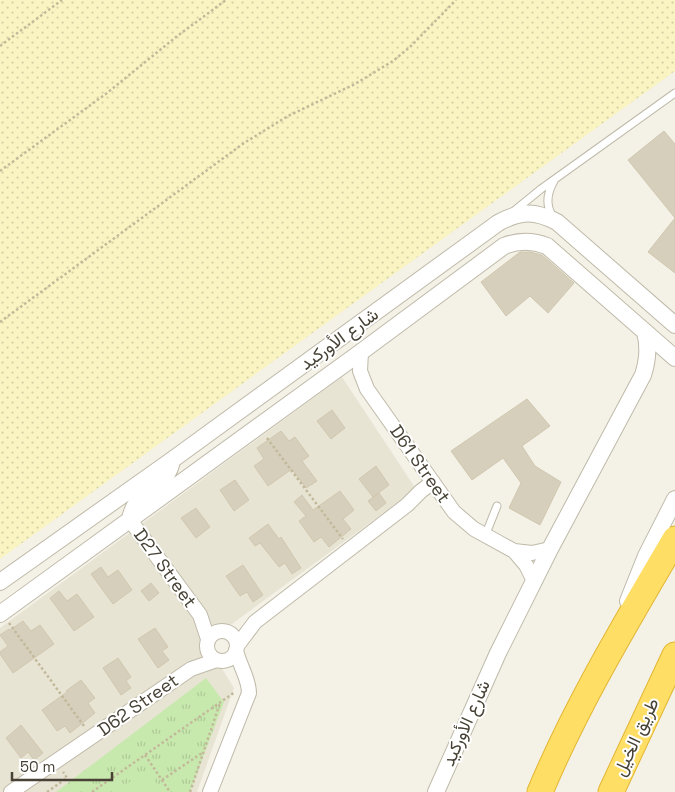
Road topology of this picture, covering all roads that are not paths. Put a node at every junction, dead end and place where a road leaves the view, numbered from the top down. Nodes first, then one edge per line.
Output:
1 (675, 93) edge
2 (554, 181) junction
3 (507, 218) junction
4 (557, 222) junction
5 (674, 325) edge
6 (645, 332) junction
7 (361, 352) junction
8 (675, 358) edge
9 (172, 460) junction
10 (436, 487) junction
11 (675, 499) edge
12 (496, 506) dead end
13 (130, 520) junction
14 (485, 536) junction
15 (675, 539) edge
16 (550, 549) junction
17 (514, 551) junction
18 (534, 581) junction
19 (0, 582) edge
20 (200, 616) junction
21 (5, 618) edge
22 (255, 622) junction
23 (224, 631) junction
24 (616, 639) junction
25 (207, 642) junction
26 (236, 648) junction
27 (675, 655) edge
28 (219, 660) junction
29 (191, 669) junction
30 (246, 679) junction
31 (11, 792) edge
32 (210, 792) edge
33 (436, 792) edge
34 (540, 792) edge
35 (611, 792) edge

1 - 2 lane
2 - 3 lane
2 - 4 lane
3 - 4 street, شارع الأوركيد
3 - 9 street, شارع الأوركيد
4 - 5 street, شارع الأوركيد
6 - 7 street, شارع الأوركيد
6 - 8 street, شارع الأوركيد
6 - 16 street, شارع الأوركيد
7 - 10 street, D61 Street
7 - 13 street, شارع الأوركيد
9 - 13 street
9 - 19 street, شارع الأوركيد
10 - 14 street, D61 Street
10 - 22 street
11 - 24 street
12 - 14 lane
13 - 20 street, D27 Street
13 - 21 street, شارع الأوركيد
14 - 17 street, D61 Street
15 - 24 highway
16 - 17 street, D61 Street
16 - 18 street, شارع الأوركيد
17 - 18 street, D61 Street
18 - 33 street, شارع الأوركيد
20 - 23 street, D27 Street
20 - 25 street, D27 Street
22 - 23 street
22 - 26 street
23 - 25 street
23 - 26 street
24 - 34 highway
25 - 28 street
25 - 29 street, D62 Street
26 - 28 street
26 - 30 street
27 - 35 highway, طريق الخيل
28 - 29 street, D62 Street
28 - 30 street
29 - 31 street, D62 Street
30 - 32 street

